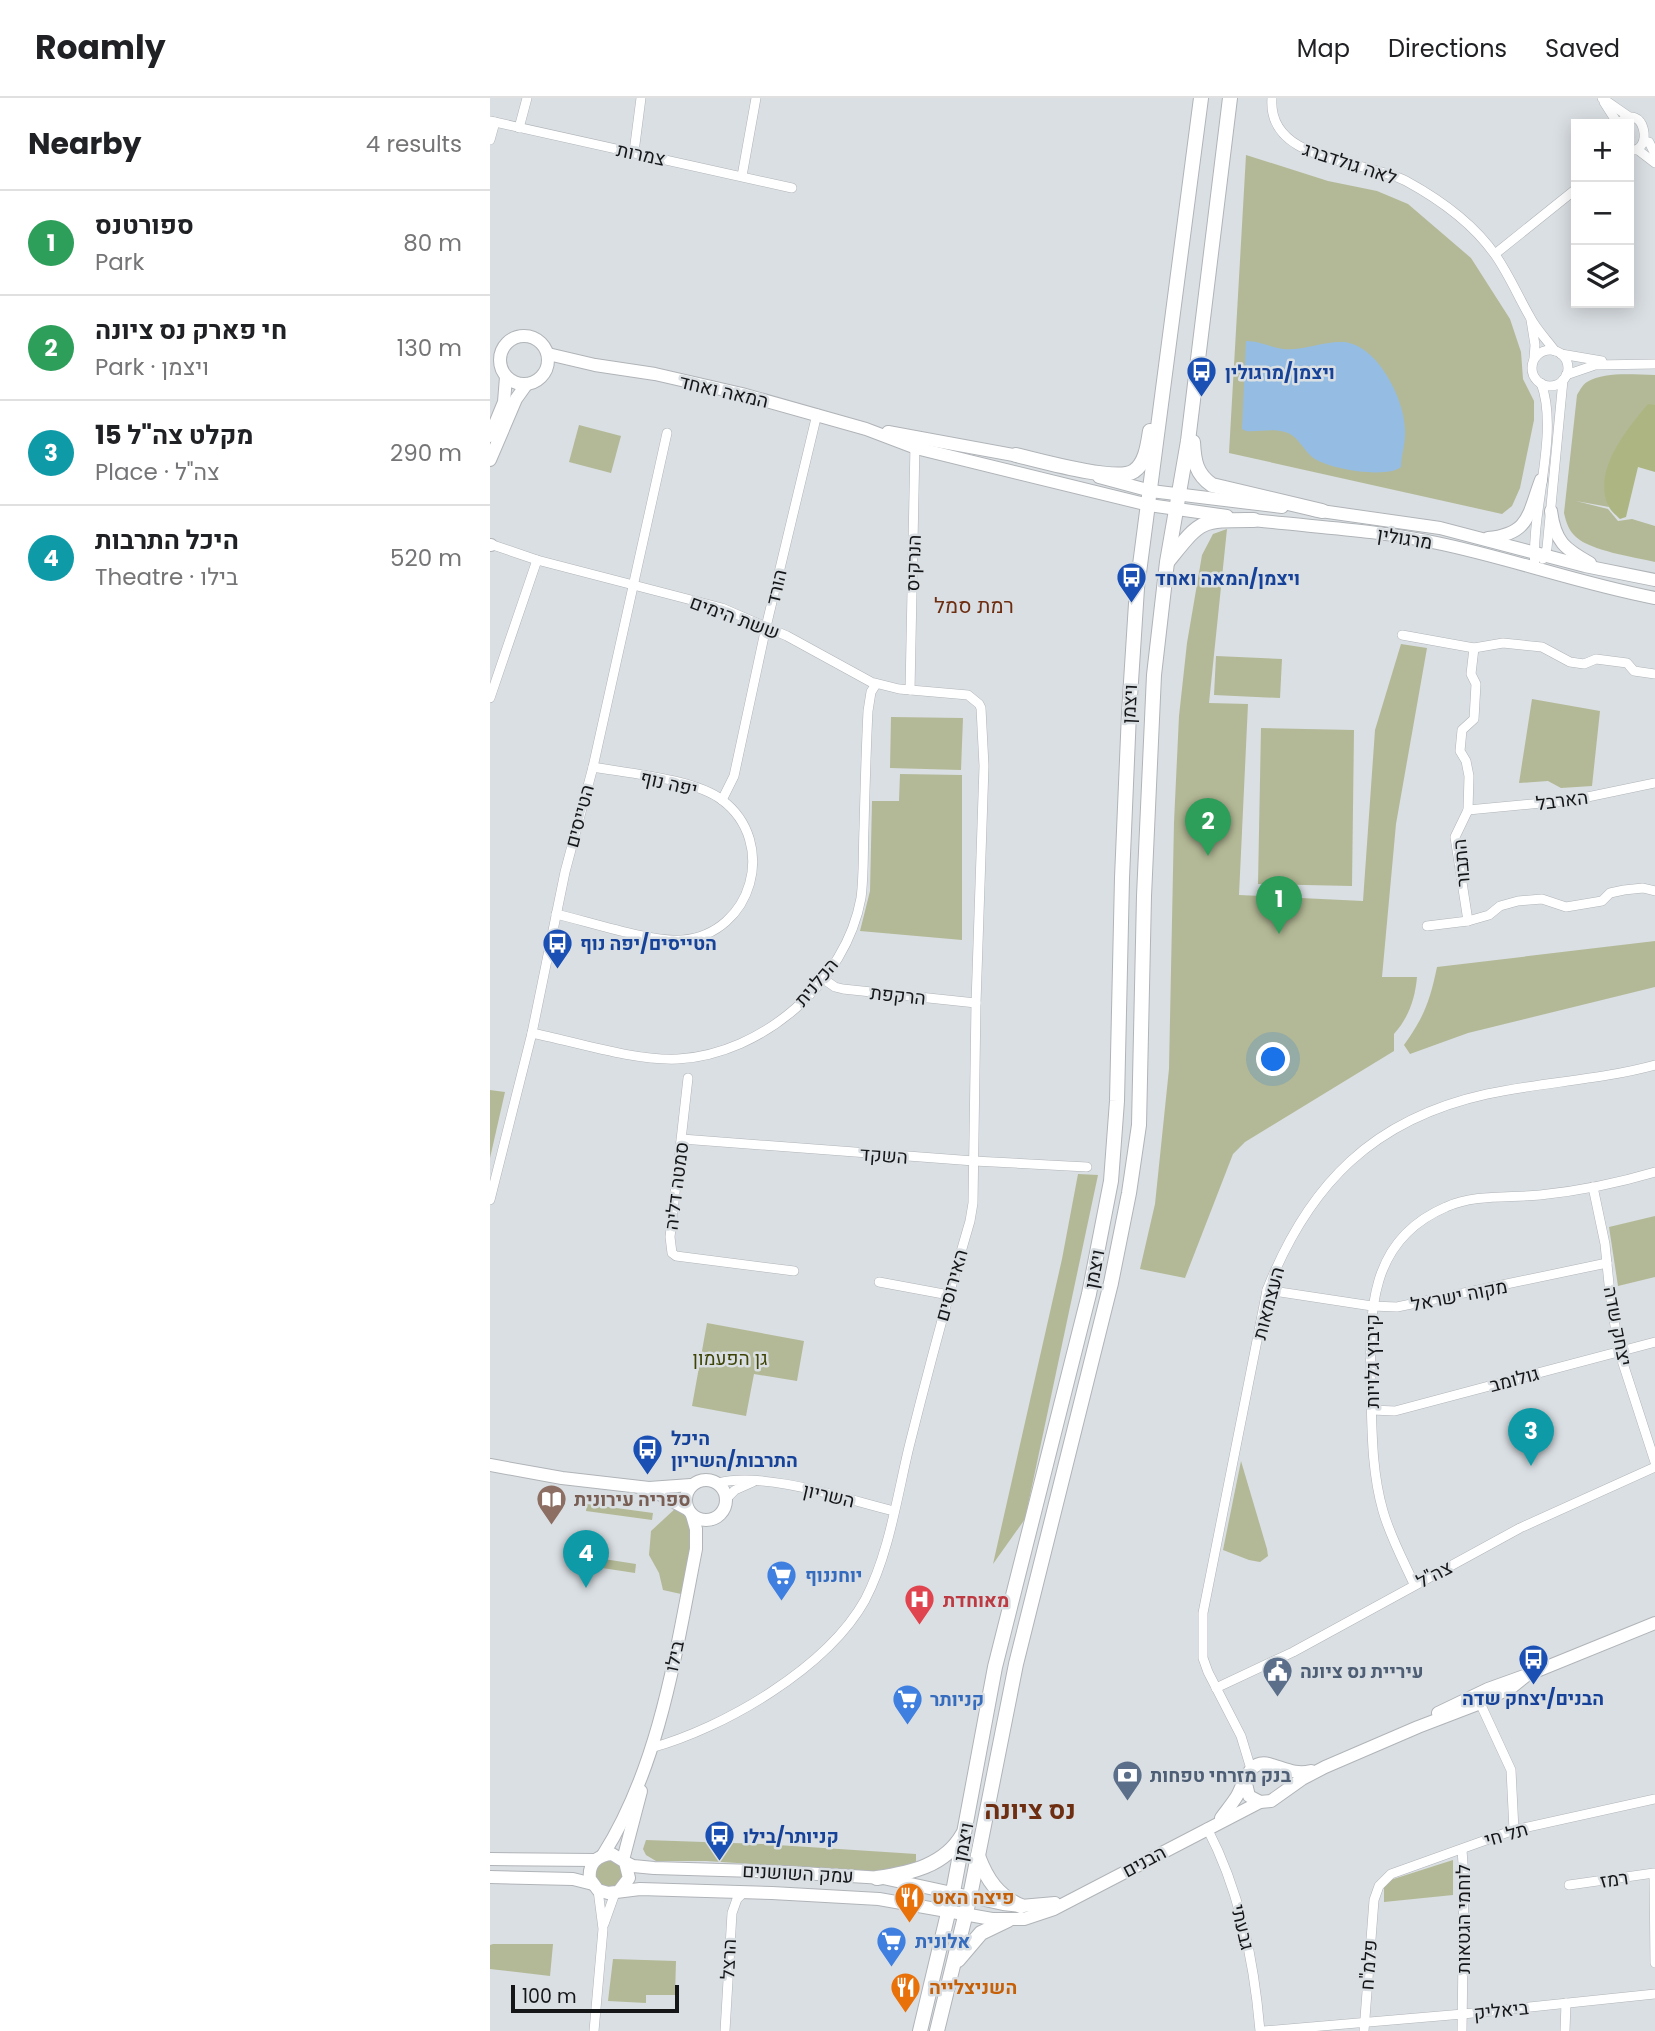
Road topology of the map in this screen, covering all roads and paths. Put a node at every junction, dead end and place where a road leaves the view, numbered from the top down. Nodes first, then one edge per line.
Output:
1 (527, 98) edge
2 (641, 98) edge
3 (756, 98) edge
4 (1201, 98) edge
5 (1230, 98) edge
6 (1272, 98) edge
7 (1602, 98) edge
8 (1628, 116) junction
9 (1615, 119) edge
10 (1624, 119) edge
11 (492, 122) edge
12 (519, 128) junction
13 (1652, 135) edge
14 (490, 140) edge
15 (1634, 150) edge
16 (634, 152) junction
17 (1634, 152) edge
18 (1655, 154) edge
19 (1655, 163) edge
20 (1192, 170) junction
21 (742, 176) junction
22 (792, 188) dead end
23 (1571, 193) edge
24 (1495, 254) junction
25 (1531, 319) junction
26 (503, 347) junction
27 (490, 351) edge
28 (1558, 353) junction
29 (548, 354) junction
30 (580, 361) junction
31 (1534, 361) junction
32 (1611, 363) junction
33 (1655, 364) edge
34 (499, 369) edge
35 (546, 372) junction
36 (1564, 378) junction
37 (1541, 383) junction
38 (526, 385) junction
39 (1194, 388) junction
40 (817, 414) junction
41 (667, 433) dead end
42 (490, 436) edge
43 (915, 442) junction
44 (1016, 455) junction
45 (490, 460) edge
46 (1541, 480) junction
47 (1150, 498) junction
48 (1184, 503) junction
49 (1322, 511) junction
50 (1551, 511) junction
51 (1254, 520) junction
52 (1482, 538) junction
53 (490, 545) edge
54 (1540, 554) junction
55 (537, 560) junction
56 (1167, 562) junction
57 (1535, 568) junction
58 (1603, 570) junction
59 (1655, 580) edge
60 (632, 584) junction
61 (1655, 598) edge
62 (766, 627) junction
63 (1402, 635) dead end
64 (1474, 648) junction
65 (1655, 674) edge
66 (876, 684) junction
67 (910, 690) junction
68 (490, 698) edge
69 (973, 698) joint
70 (593, 767) junction
71 (1655, 783) edge
72 (722, 800) junction
73 (1468, 810) junction
74 (1655, 891) edge
75 (556, 914) junction
76 (1468, 921) junction
77 (1427, 926) dead end
78 (822, 978) junction
79 (976, 1003) junction
80 (532, 1033) junction
81 (1655, 1065) edge
82 (688, 1078) dead end
83 (682, 1139) junction
84 (974, 1161) junction
85 (1087, 1167) dead end
86 (1655, 1172) edge
87 (1593, 1187) junction
88 (490, 1200) edge
89 (1607, 1263) junction
90 (794, 1271) dead end
91 (879, 1282) dead end
92 (1267, 1290) junction
93 (949, 1295) junction
94 (1371, 1306) junction
95 (1655, 1342) edge
96 (1619, 1351) junction
97 (1371, 1410) junction
98 (1655, 1464) edge
99 (490, 1465) edge
100 (765, 1481) junction
101 (718, 1483) junction
102 (691, 1485) junction
103 (637, 1486) junction
104 (726, 1499) junction
105 (894, 1511) junction
106 (690, 1512) junction
107 (712, 1519) junction
108 (696, 1549) junction
109 (1414, 1584) junction
110 (1655, 1623) edge
111 (1527, 1675) junction
112 (1216, 1688) junction
113 (1480, 1703) junction
114 (1418, 1727) junction
115 (651, 1748) junction
116 (646, 1763) junction
117 (1325, 1767) junction
118 (1258, 1770) junction
119 (1280, 1794) junction
120 (1655, 1799) edge
121 (1259, 1802) junction
122 (1213, 1825) junction
123 (965, 1830) junction
124 (1514, 1830) junction
125 (1462, 1850) junction
126 (978, 1855) junction
127 (599, 1857) junction
128 (490, 1859) edge
129 (624, 1861) junction
130 (490, 1877) edge
131 (877, 1878) junction
132 (1569, 1885) dead end
133 (595, 1887) junction
134 (617, 1892) junction
135 (744, 1892) junction
136 (953, 1892) junction
137 (971, 1896) junction
138 (1069, 1900) junction
139 (1374, 1900) joint
140 (1021, 1906) junction
141 (949, 1911) junction
142 (966, 1915) junction
143 (1008, 1920) junction
144 (603, 1929) junction
145 (1655, 1964) edge
146 (953, 1967) junction
147 (1655, 1994) edge
148 (1566, 2003) junction
149 (1463, 2014) junction
150 (1364, 2026) edge
151 (594, 2031) edge
152 (725, 2031) edge
153 (920, 2031) edge
154 (937, 2031) edge
155 (1262, 2031) edge
156 (1462, 2031) edge
157 (1565, 2031) edge

1 - 12 street
2 - 16 street
3 - 21 street
4 - 20 main road
5 - 39 main road
6 - 24 street, לאה גולדברג
7 - 8 street
7 - 9 street
8 - 10 street
8 - 13 street
11 - 12 street, צמרות
11 - 14 street
12 - 16 street, צמרות
13 - 15 street
13 - 18 street
16 - 21 street, צמרות
17 - 19 street
20 - 44 main road
20 - 47 main road, ויצמן
21 - 22 street, צמרות
23 - 24 street
24 - 25 street, לאה גולדברג
25 - 28 street, לאה גולדברג
25 - 31 street, לאה גולדברג
26 - 27 street
26 - 29 street
26 - 34 street
28 - 31 street
28 - 32 street
28 - 36 street
29 - 30 street, המאה ואחד
29 - 35 street
30 - 35 street, המאה ואחד
30 - 40 street, המאה ואחד
31 - 37 street
32 - 33 street
32 - 36 street
34 - 38 street
34 - 42 street
35 - 38 street
36 - 37 street
36 - 50 street
37 - 46 street
38 - 45 street
39 - 48 main road, ויצמן
39 - 49 main road
40 - 43 street, המאה ואחד
40 - 62 street, הורד
41 - 60 street, הטייסים
43 - 44 street, המאה ואחד
43 - 47 street, המאה ואחד
43 - 67 street, הנרקיס
44 - 47 street, המאה ואחד
46 - 52 street
46 - 54 street
47 - 48 street, מרגולין
47 - 123 main road, ויצמן
48 - 49 street, מרגולין
48 - 51 street, מרגולין
48 - 56 main road, ויצמן
49 - 52 street, מרגולין
50 - 54 street
50 - 58 street
51 - 56 main road
51 - 57 street, מרגולין
52 - 54 street, מרגולין
53 - 55 street, ששת הימים
54 - 57 street
54 - 58 street, מרגולין
55 - 60 street, ששת הימים
55 - 68 street
56 - 126 main road, ויצמן
57 - 61 street, מרגולין
58 - 59 street, מרגולין
60 - 62 street, ששת הימים
60 - 70 street, הטייסים
62 - 66 street, ששת הימים
62 - 72 street, הורד
63 - 64 street
64 - 65 street
64 - 73 street, התבור
66 - 67 street, ששת הימים
66 - 78 street, הכלנית
67 - 69 street, ששת הימים
69 - 79 street, האירוסים
70 - 72 street, יפה נוף
70 - 75 street, הטייסים
71 - 73 street, הארבל
72 - 75 street, יפה נוף
73 - 76 street, התבור
74 - 76 street
75 - 80 street, הטייסים
76 - 77 street
78 - 79 street, הרקפת
78 - 80 street, הכלנית
79 - 84 street, האירוסים
80 - 88 street, הטייסים
81 - 92 street, העצמאות
82 - 83 street, סמטה דליה
83 - 84 street, השקד
83 - 90 street, סמטה דליה
84 - 85 street, השקד
84 - 93 street, האירוסים
86 - 87 street, קיבוץ גלויות
87 - 89 street, יצחק שדה
87 - 94 street, קיבוץ גלויות
89 - 94 street, מקוה ישראל
89 - 96 street, יצחק שדה
91 - 93 street
92 - 94 street, מקוה ישראל
92 - 112 street, העצמאות
93 - 105 street, האירוסים
94 - 97 street, קיבוץ גלויות
95 - 96 street, גולומב
96 - 97 street, גולומב
96 - 98 street, יצחק שדה
97 - 109 street, קיבוץ גלויות
98 - 109 street, צה"ל
99 - 103 street
100 - 101 street, השריון
100 - 104 street
100 - 105 street, השריון
101 - 102 street
101 - 104 street
102 - 103 street
102 - 106 street
103 - 106 street
104 - 107 street
105 - 115 street, האירוסים
106 - 107 street
106 - 108 street, בילו
107 - 108 street, בילו
108 - 115 street, בילו
109 - 112 street, צה"ל
110 - 111 street
111 - 113 street
111 - 114 street
112 - 118 street, העצמאות
113 - 114 street
113 - 124 street
114 - 117 street
115 - 116 street, בילו
116 - 127 street, בילו
116 - 129 street, בילו
117 - 118 street
117 - 119 street
118 - 119 street
118 - 121 street
118 - 122 street
119 - 121 street
120 - 124 street, תל חי
121 - 122 street, הבנים
122 - 138 street, הבנים
122 - 155 street, גבעתי
123 - 131 main road
123 - 136 main road, ויצמן
124 - 125 street, תל חי
125 - 139 street, תל חי
125 - 149 street, לוחמי הגטאות
126 - 137 main road, ויצמן
126 - 140 main road
127 - 128 street
127 - 129 street
127 - 133 street
129 - 131 street, עמק השושנים
129 - 134 street
130 - 133 street
131 - 136 street, עמק השושנים
132 - 145 street, רמז
133 - 134 street
133 - 144 street
134 - 135 street, עמק השושנים
134 - 144 street
135 - 141 street, עמק השושנים
135 - 152 street, הרצל
136 - 137 street, עמק השושנים
136 - 141 main road, ויצמן
137 - 140 street, הבנים
137 - 142 main road, ויצמן
138 - 140 street, הבנים
138 - 143 street, הבנים
139 - 150 street, פלמ"ח
141 - 142 street, עמק השושנים
141 - 153 main road, ויצמן
142 - 143 street, הבנים
142 - 146 main road, ויצמן
143 - 146 main road
144 - 151 street
146 - 154 main road, ויצמן
147 - 148 street, ביאליק
148 - 149 street, ביאליק
148 - 157 street
149 - 150 street, ביאליק
149 - 156 street, לוחמי הגטאות
150 - 155 street, ביאליק

